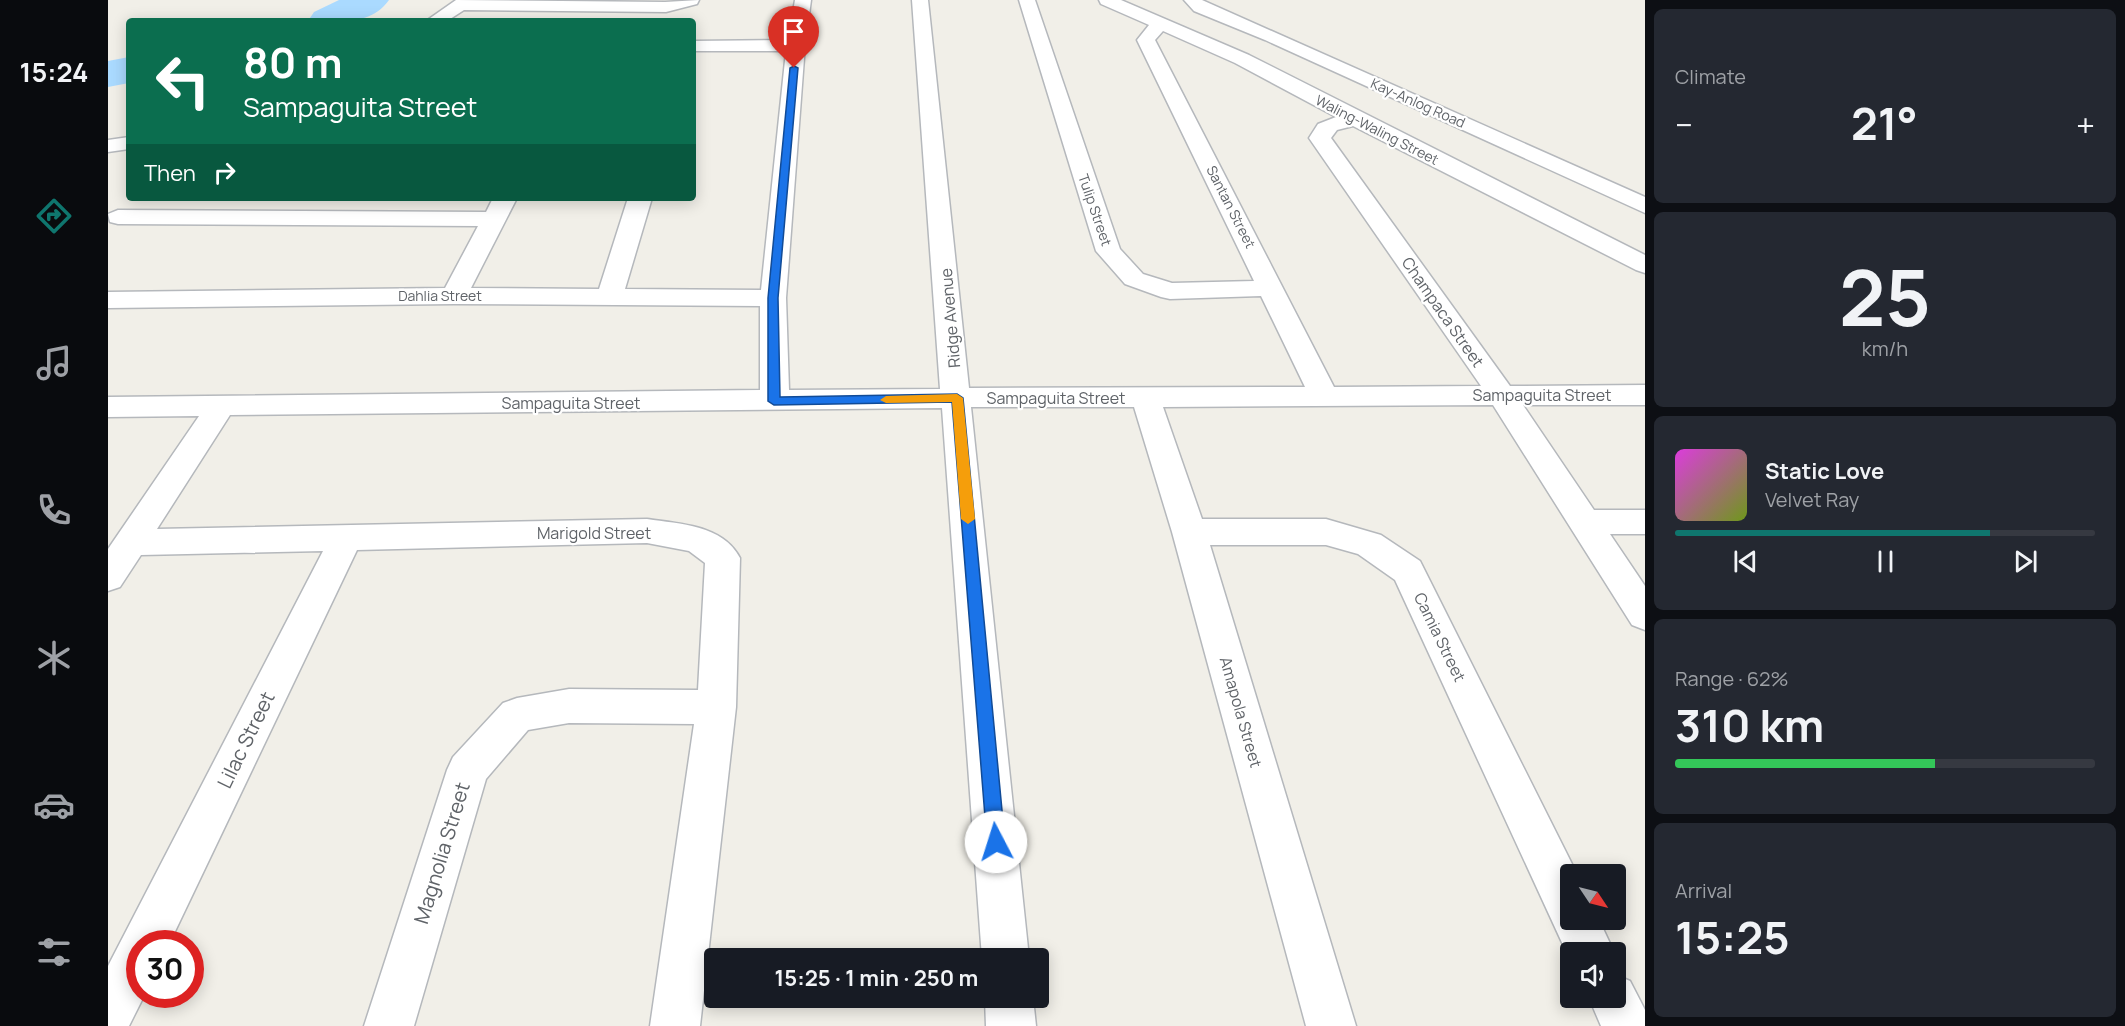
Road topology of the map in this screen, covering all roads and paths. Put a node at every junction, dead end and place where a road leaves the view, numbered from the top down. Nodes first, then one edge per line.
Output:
1 (692, 0) edge
2 (803, 0) edge
3 (920, 0) edge
4 (1027, 0) edge
5 (1107, 0) edge
6 (1192, 0) edge
7 (464, 3) edge
8 (600, 3) edge
9 (440, 18) edge
10 (1163, 23) junction
11 (796, 45) junction
12 (696, 46) edge
13 (1356, 119) junction
14 (126, 143) edge
15 (108, 146) edge
16 (145, 201) edge
17 (639, 201) edge
18 (1645, 206) edge
19 (499, 209) edge
20 (113, 220) edge
21 (1645, 265) edge
22 (1271, 288) junction
23 (454, 296) junction
24 (610, 296) junction
25 (773, 298) junction
26 (108, 300) edge
27 (1501, 394) junction
28 (1645, 395) edge
29 (1325, 397) junction
30 (957, 398) junction
31 (1146, 399) junction
32 (774, 401) junction
33 (222, 405) junction
34 (108, 407) edge
35 (1583, 522) junction
36 (1645, 522) edge
37 (1189, 532) junction
38 (348, 536) junction
39 (133, 542) junction
40 (108, 578) edge
41 (1645, 615) edge
42 (716, 707) junction
43 (1560, 888) edge
44 (151, 930) edge
45 (1005, 948) edge
46 (126, 981) edge
47 (1010, 1008) edge
48 (1618, 1008) edge
49 (108, 1017) edge
50 (389, 1026) edge
51 (675, 1026) edge
52 (1011, 1026) edge
53 (1331, 1026) edge
54 (1627, 1026) edge

1 - 8 street
2 - 11 street
3 - 30 street, Ridge Avenue
4 - 22 street, Tulip Street
5 - 10 street, Waling-Waling Street
6 - 18 street, Kay-Anlog Road
7 - 8 street
7 - 9 street
10 - 13 street, Waling-Waling Street
10 - 22 street, Santan Street
11 - 12 street
11 - 25 street
13 - 21 street, Waling-Waling Street
13 - 27 street, Champaca Street
14 - 15 street
16 - 20 street
17 - 24 street
19 - 20 street
19 - 23 street
22 - 29 street, Santan Street
23 - 24 street, Dahlia Street
23 - 26 street, Dahlia Street
24 - 25 street, Dahlia Street
25 - 32 street
27 - 28 street, Sampaguita Street
27 - 29 street, Sampaguita Street
27 - 35 street, Champaca Street
29 - 31 street, Sampaguita Street
30 - 31 street, Sampaguita Street
30 - 32 street, Sampaguita Street
30 - 45 street, Ridge Avenue
31 - 37 street, Amapola Street
32 - 33 street, Sampaguita Street
33 - 34 street, Sampaguita Street
33 - 39 street
35 - 36 street
35 - 41 street, Champaca Street
37 - 43 street, Camia Street
37 - 53 street, Amapola Street
38 - 39 street, Marigold Street
38 - 42 street, Marigold Street
38 - 44 street, Lilac Street
39 - 40 street
42 - 50 street, Magnolia Street
42 - 51 street, Marigold Street
46 - 49 street
47 - 52 street
48 - 54 street

